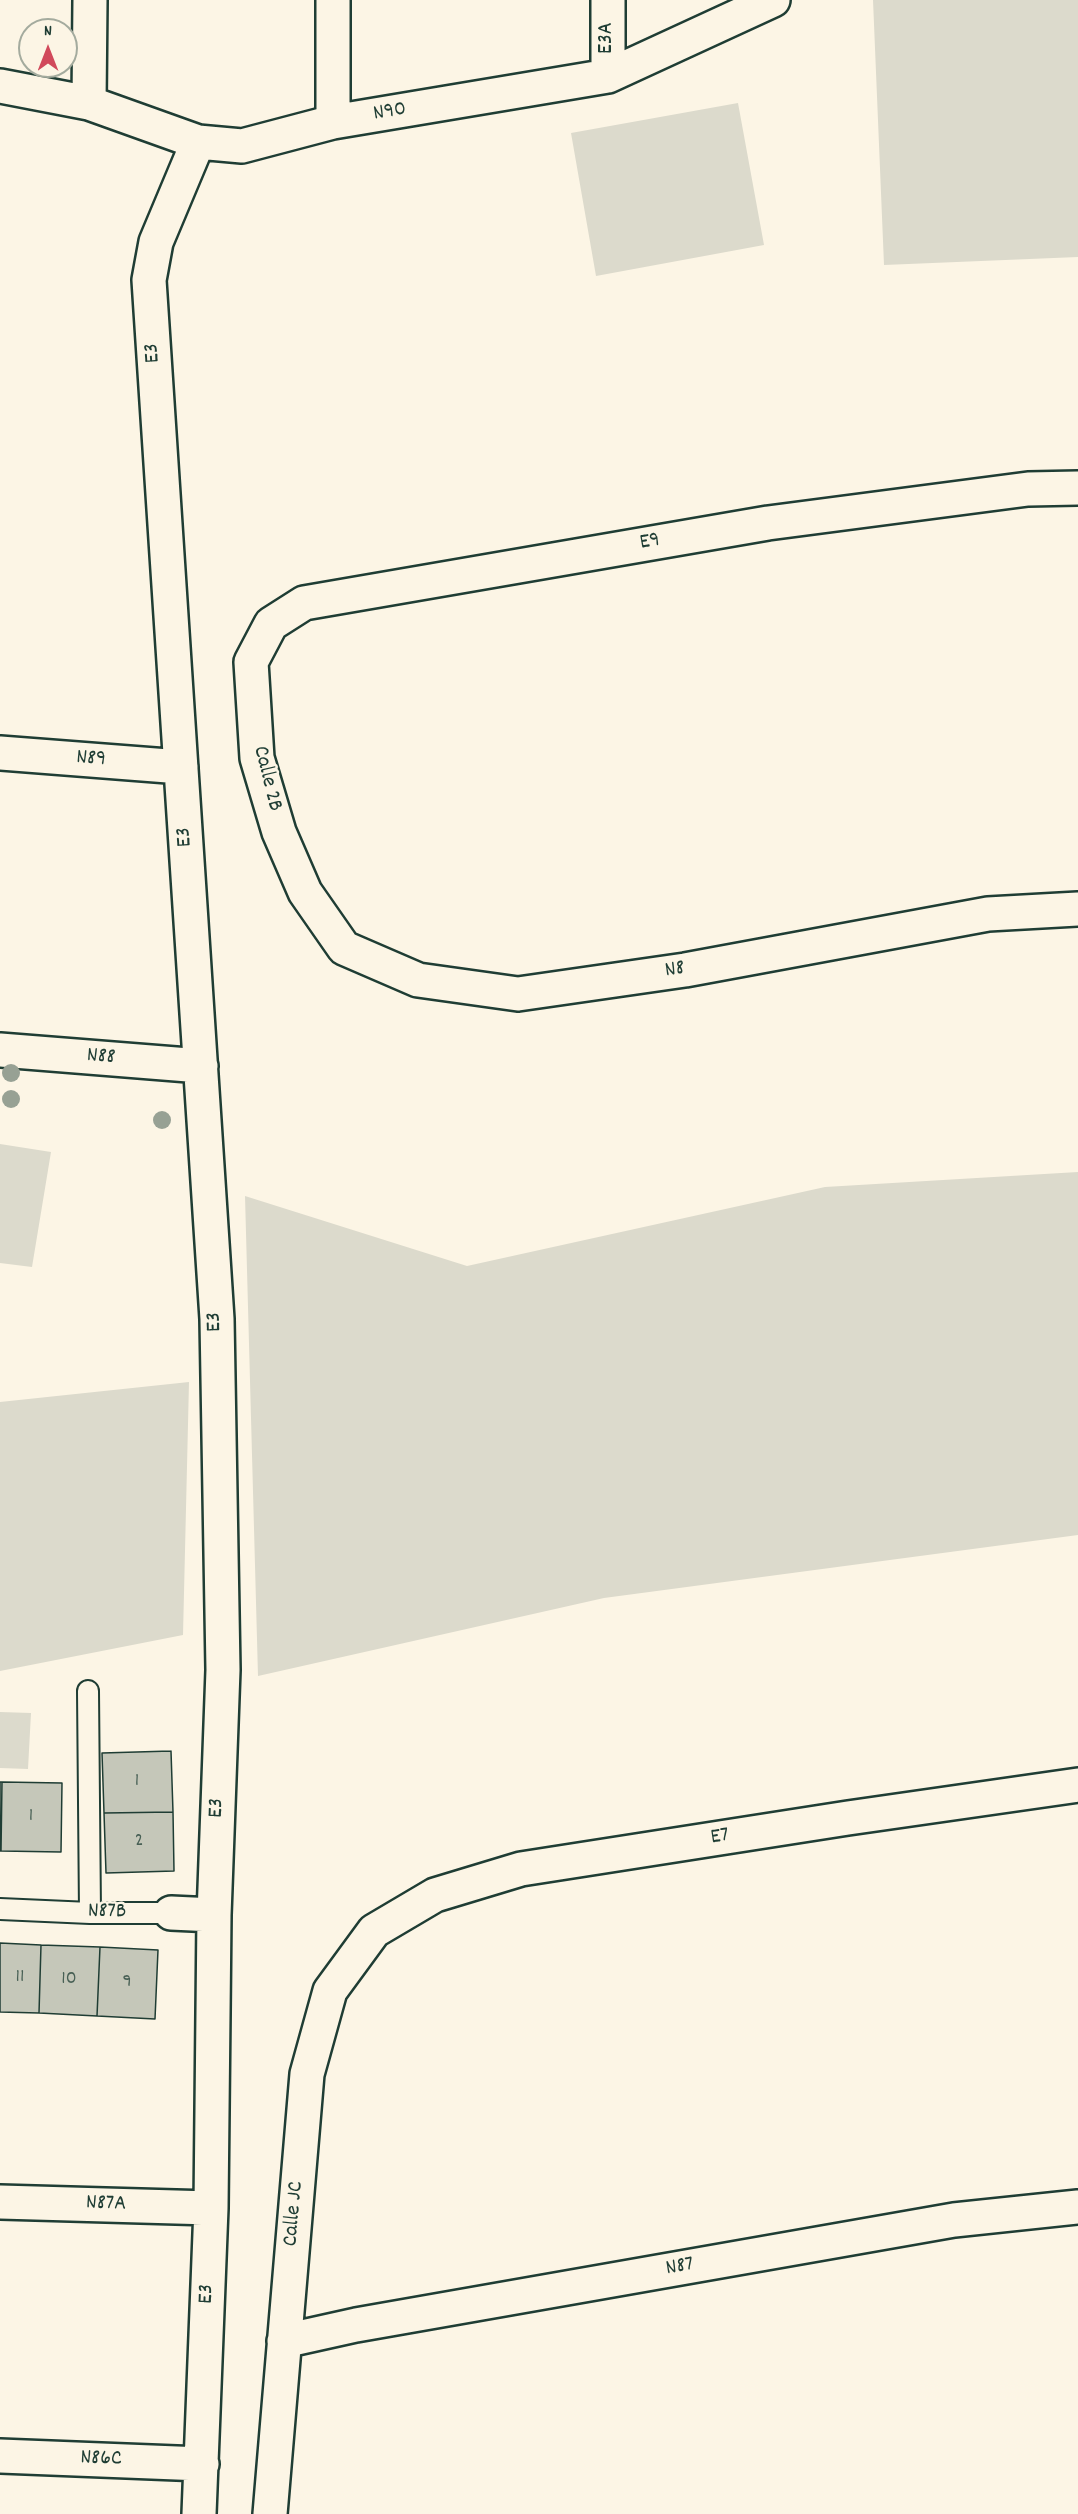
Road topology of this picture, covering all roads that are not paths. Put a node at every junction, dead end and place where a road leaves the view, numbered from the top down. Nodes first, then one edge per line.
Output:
1 (90, 0) edge
2 (333, 0) edge
3 (608, 0) edge
4 (773, 0) edge
5 (608, 76) junction
6 (0, 86) edge
7 (89, 103) junction
8 (333, 122) junction
9 (198, 142) junction
10 (1078, 488) edge
11 (251, 662) joint
12 (0, 753) edge
13 (182, 767) junction
14 (305, 892) joint
15 (1078, 909) edge
16 (0, 1050) edge
17 (201, 1066) junction
18 (88, 1691) dead end
19 (1078, 1785) edge
20 (0, 1909) edge
21 (90, 1913) junction
22 (171, 1913) joint
23 (214, 1915) junction
24 (374, 1931) joint
25 (0, 2202) edge
26 (1078, 2207) edge
27 (211, 2208) junction
28 (284, 2342) junction
29 (0, 2456) edge
30 (202, 2464) junction
31 (199, 2514) edge
32 (270, 2514) edge

1 - 7 street
2 - 8 street
3 - 5 street, E3A
4 - 5 street, N90
5 - 8 street, N90
6 - 7 street, N90
7 - 9 street, N90
8 - 9 street, N90
9 - 13 street, E3
10 - 11 street, E9
11 - 14 street, Calle 2B
12 - 13 street, N89
13 - 17 street, E3
14 - 15 street, N8
16 - 17 street, N88
17 - 23 street, E3
18 - 21 lane
19 - 24 street, E7
20 - 21 lane, N87B
21 - 22 lane, N87B
22 - 23 street, N87B
23 - 27 street, E3
24 - 28 street, Calle JC
25 - 27 street, N87A
26 - 28 street, N87
27 - 30 street, E3
28 - 32 street, Calle JC
29 - 30 street, N86C
30 - 31 street, E3

